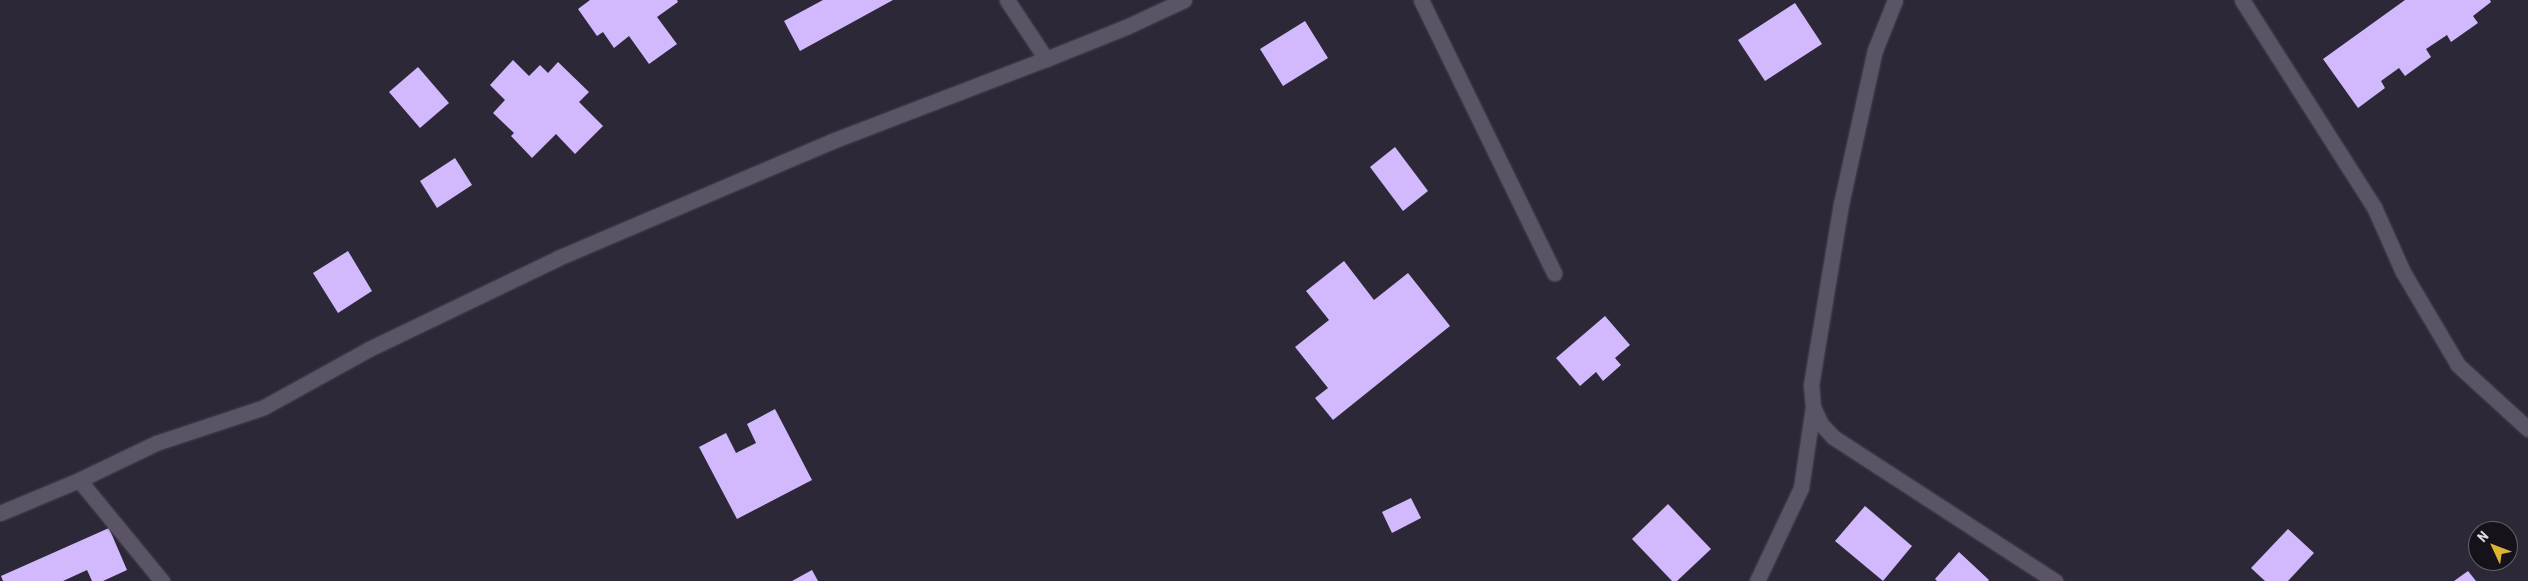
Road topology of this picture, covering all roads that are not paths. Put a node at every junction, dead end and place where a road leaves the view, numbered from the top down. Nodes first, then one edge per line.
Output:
1 (1007, 0) edge
2 (1184, 0) edge
3 (1421, 0) edge
4 (1895, 0) edge
5 (2242, 0) edge
6 (1046, 59) junction
7 (1554, 273) dead end
8 (1813, 407) junction
9 (2528, 429) edge
10 (79, 480) junction
11 (0, 513) edge
12 (162, 581) edge
13 (1757, 581) edge
14 (2055, 581) edge

1 - 6 street
2 - 6 street
3 - 7 street
4 - 8 street
5 - 9 street
6 - 10 street
8 - 13 street
8 - 14 street
10 - 11 street
10 - 12 street

